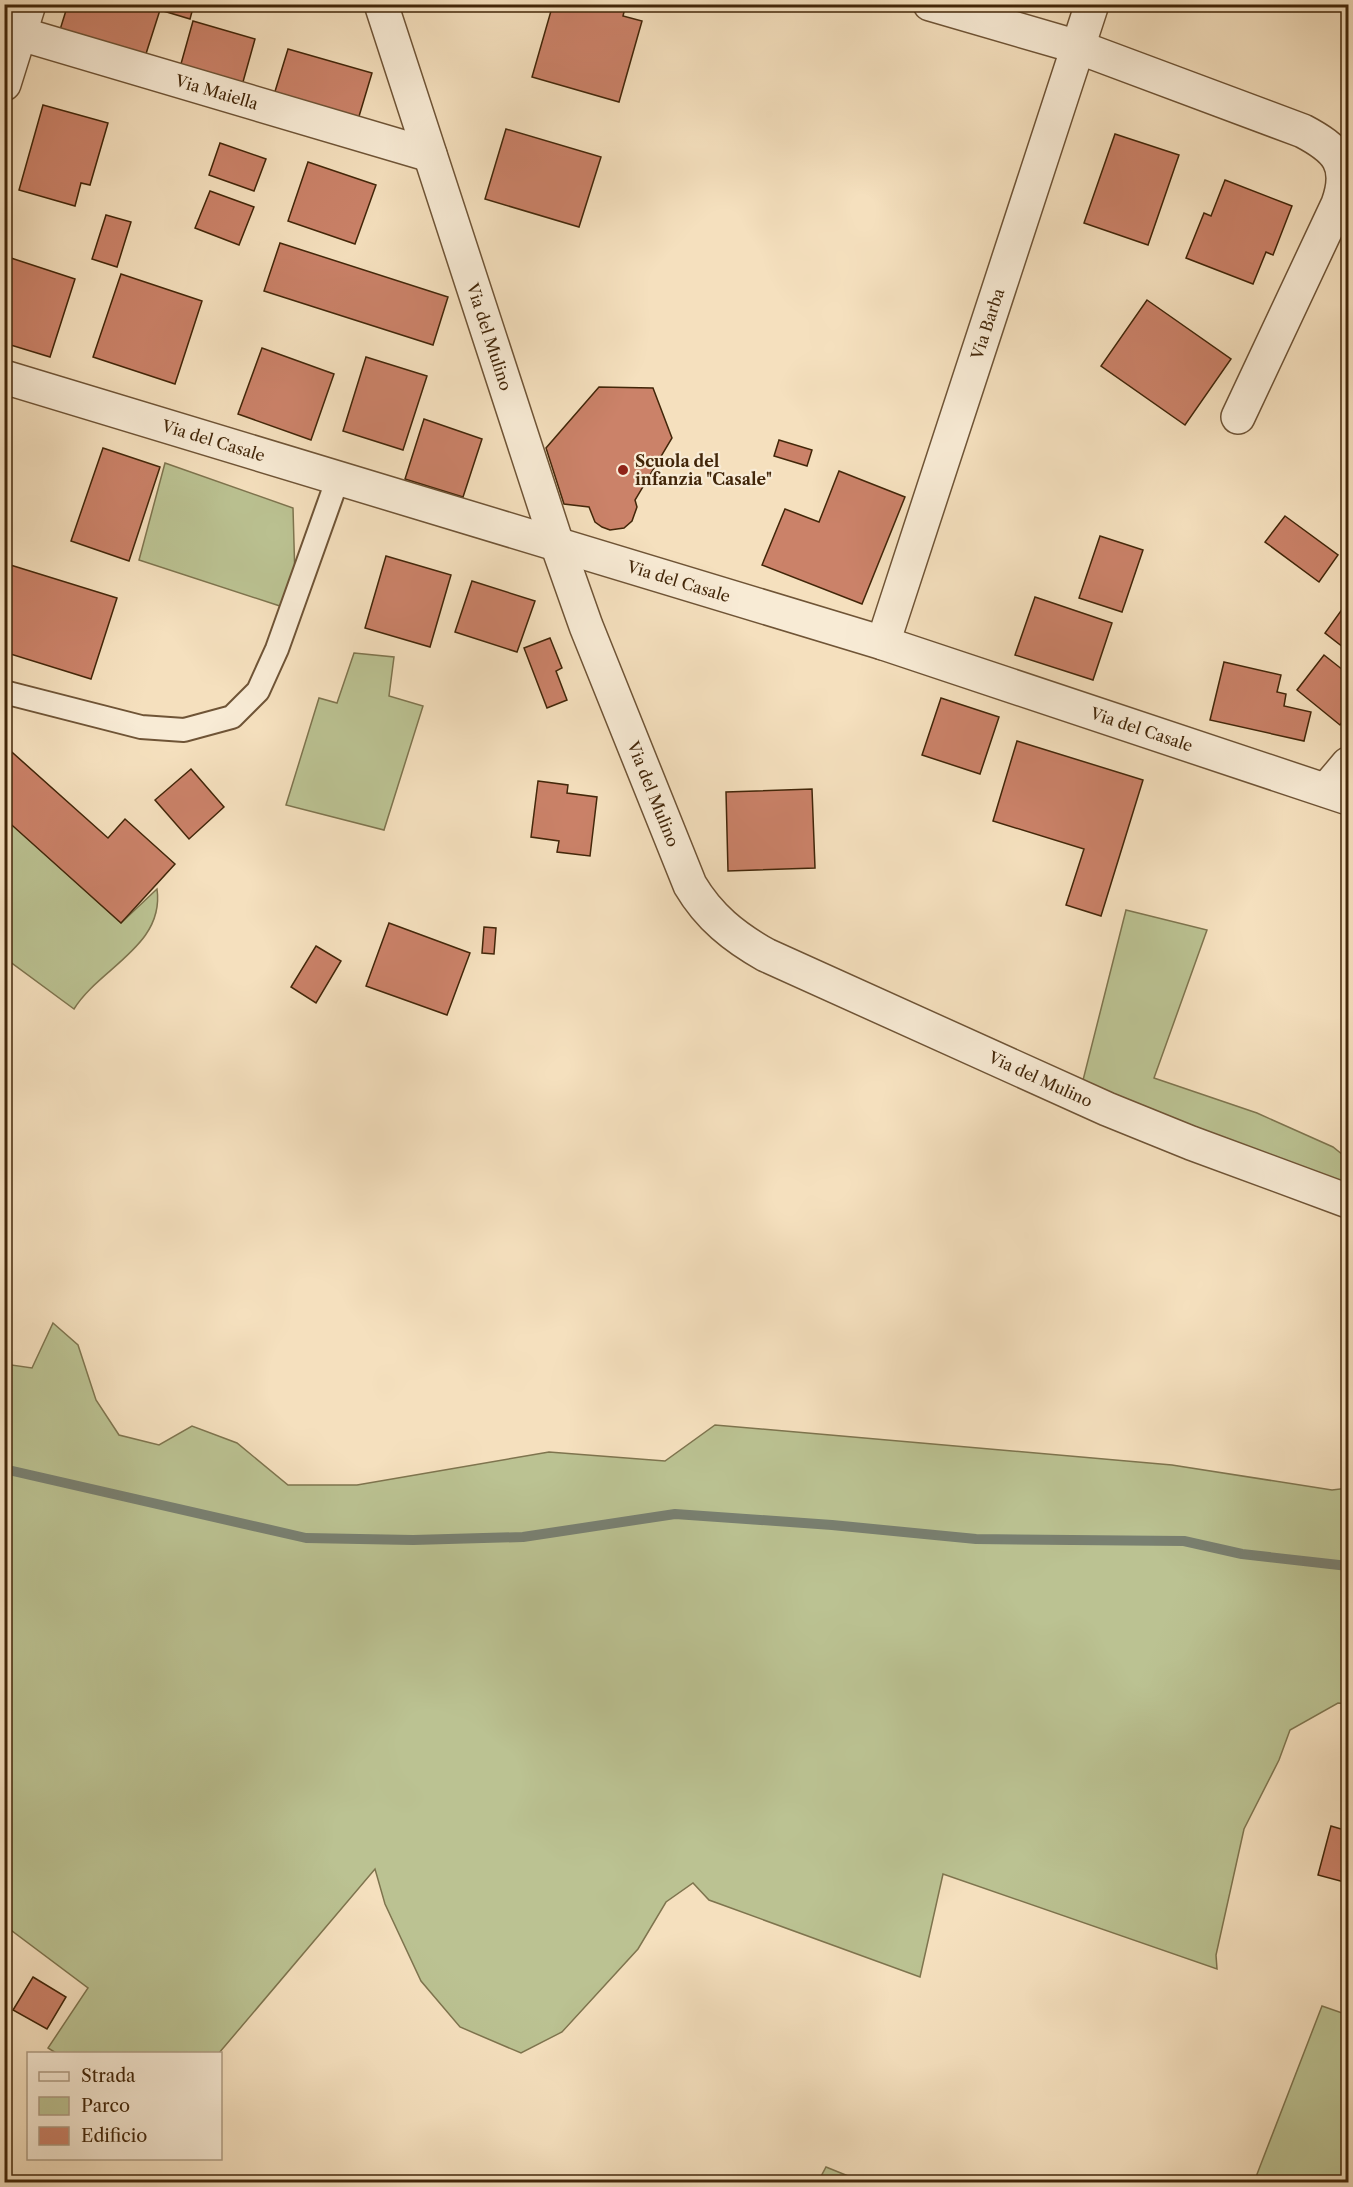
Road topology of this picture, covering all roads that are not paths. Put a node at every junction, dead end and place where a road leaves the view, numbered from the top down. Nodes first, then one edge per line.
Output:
1 (381, 4) edge
2 (930, 4) edge
3 (1092, 4) edge
4 (18, 22) edge
5 (1078, 47) junction
6 (4, 84) edge
7 (430, 156) junction
8 (4, 377) edge
9 (1238, 417) dead end
10 (338, 478) junction
11 (557, 544) junction
12 (883, 643) junction
13 (4, 692) edge
14 (1348, 764) edge
15 (1337, 794) edge
16 (1348, 1201) edge

1 - 7 street, Via del Mulino
2 - 5 street
3 - 5 street, Via Barba
4 - 6 street
4 - 7 street, Via Maiella
5 - 9 street
5 - 12 street, Via Barba
7 - 11 street, Via del Mulino
8 - 10 street, Via del Casale
10 - 11 street, Via del Casale
10 - 13 lane
11 - 12 street, Via del Casale
11 - 16 street, Via del Mulino
12 - 15 street, Via del Casale
14 - 15 street

